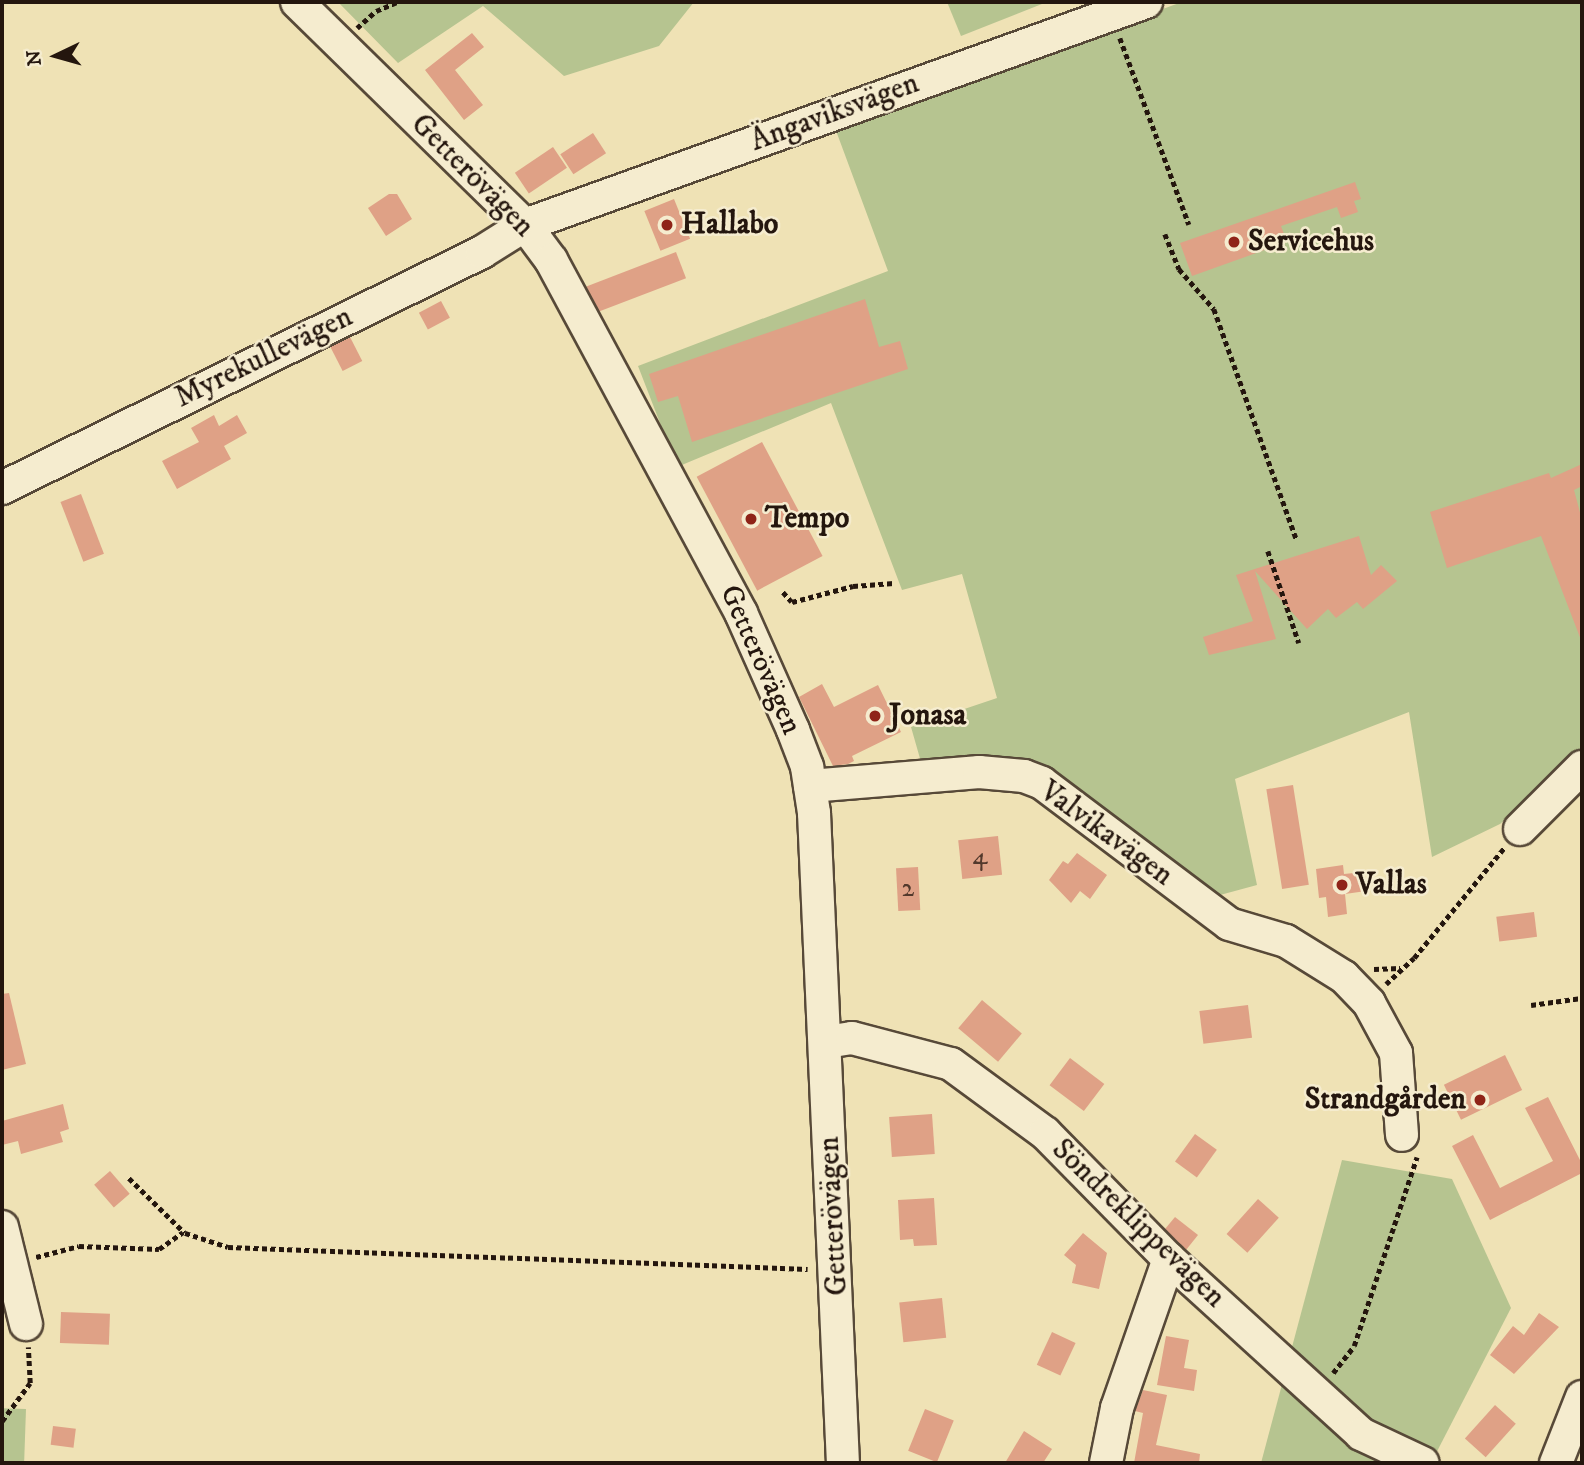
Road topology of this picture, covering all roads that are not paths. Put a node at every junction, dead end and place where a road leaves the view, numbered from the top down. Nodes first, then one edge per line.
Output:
1 (297, 2) edge
2 (1146, 2) edge
3 (525, 225) junction
4 (2, 488) edge
5 (1582, 767) edge
6 (810, 786) junction
7 (1520, 829) road end
8 (826, 1042) junction
9 (1402, 1135) road end
10 (2, 1227) edge
11 (1169, 1259) junction
12 (26, 1324) road end
13 (1582, 1396) edge
14 (843, 1463) edge
15 (1106, 1463) edge
16 (1423, 1463) edge
17 (1556, 1463) edge

1 - 3 street, Getterövägen
2 - 3 street, Ängaviksvägen
3 - 4 street, Myrekullevägen
3 - 6 street, Getterövägen
5 - 7 street
6 - 8 street, Getterövägen
6 - 9 street, Valvikavägen
8 - 11 street, Söndreklippevägen
8 - 14 street, Getterövägen
10 - 12 street
11 - 15 street
11 - 16 street, Söndreklippevägen
13 - 17 street

